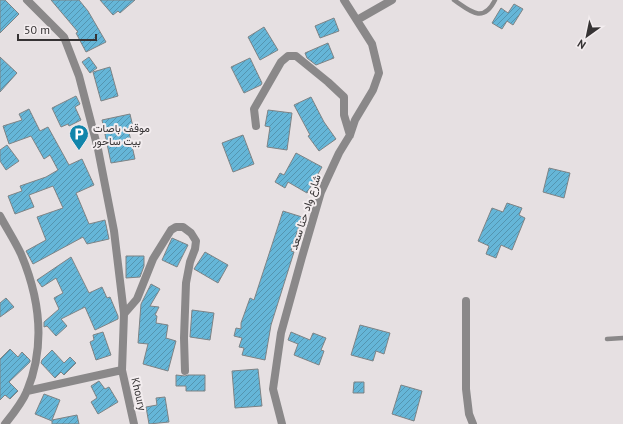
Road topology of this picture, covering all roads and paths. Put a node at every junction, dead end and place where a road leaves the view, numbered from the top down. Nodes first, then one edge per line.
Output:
1 (27, 0) edge
2 (344, 0) edge
3 (392, 0) edge
4 (454, 0) edge
5 (495, 0) edge
6 (357, 20) junction
7 (256, 126) dead end
8 (350, 135) junction
9 (0, 216) edge
10 (466, 301) dead end
11 (124, 314) junction
12 (623, 338) edge
13 (607, 339) dead end
14 (122, 370) junction
15 (185, 372) dead end
16 (27, 391) junction
17 (5, 424) edge
18 (134, 424) edge
19 (282, 424) edge
20 (473, 424) edge

1 - 11 street, Khoury
2 - 6 street, شارع واد حنا سعد
3 - 6 street
4 - 5 lane
6 - 8 street, شارع واد حنا سعد
7 - 8 street
8 - 19 street, شارع واد حنا سعد
9 - 16 street
10 - 20 street
11 - 14 street, Khoury
11 - 15 street
12 - 13 lane
14 - 16 street
14 - 18 street, Khoury
16 - 17 street

